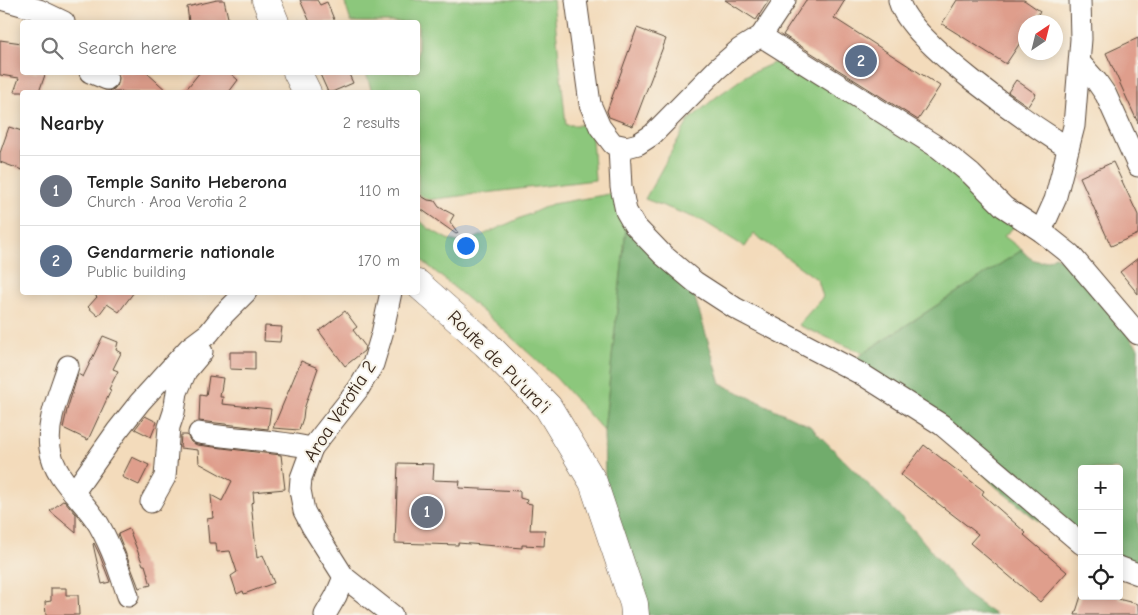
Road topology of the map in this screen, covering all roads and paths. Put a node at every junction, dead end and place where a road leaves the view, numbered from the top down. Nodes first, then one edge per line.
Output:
1 (4, 0) edge
2 (266, 0) edge
3 (576, 0) edge
4 (785, 0) edge
5 (899, 0) edge
6 (1080, 0) edge
7 (60, 20) edge
8 (275, 20) edge
9 (761, 36) junction
10 (1080, 62) junction
11 (298, 75) edge
12 (306, 90) edge
13 (619, 147) junction
14 (1068, 148) junction
15 (1138, 166) edge
16 (1041, 231) junction
17 (420, 286) edge
18 (243, 295) edge
19 (390, 295) edge
20 (224, 314) junction
21 (1138, 334) edge
22 (68, 366) dead end
23 (199, 433) dead end
24 (312, 448) junction
25 (74, 492) junction
26 (151, 502) dead end
27 (1078, 541) edge
28 (1123, 568) edge
29 (1138, 574) edge
30 (344, 577) junction
31 (128, 596) dead end
32 (325, 615) edge
33 (392, 615) edge
34 (635, 615) edge

1 - 7 street
2 - 8 main road
3 - 13 street
4 - 9 street
5 - 14 street
6 - 10 street
9 - 13 street
9 - 16 street
10 - 14 street
10 - 15 street
11 - 12 main road
13 - 27 street
14 - 16 street
16 - 21 street
17 - 34 main road, Route de Pu'ura'i
18 - 20 street
19 - 24 street, Aroa Verotia 2
20 - 25 street
20 - 26 street
22 - 25 street
23 - 24 street
24 - 30 street, Aroa Verotia 2
25 - 31 street
28 - 29 street
30 - 32 street
30 - 33 street, Aroa Verotia 2

